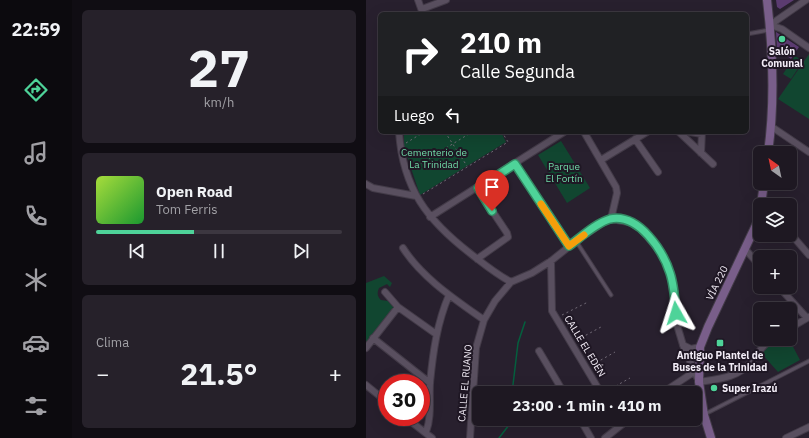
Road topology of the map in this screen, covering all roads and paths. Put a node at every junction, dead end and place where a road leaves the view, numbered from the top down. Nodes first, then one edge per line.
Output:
1 (418, 0) edge
2 (446, 0) edge
3 (766, 0) edge
4 (806, 0) edge
5 (422, 12) edge
6 (770, 27) junction
7 (749, 33) edge
8 (809, 48) edge
9 (772, 127) junction
10 (399, 134) edge
11 (421, 134) edge
12 (447, 134) edge
13 (469, 134) edge
14 (503, 134) edge
15 (561, 134) edge
16 (585, 134) edge
17 (644, 134) edge
18 (681, 134) edge
19 (702, 134) edge
20 (635, 139) junction
21 (405, 144) dead end
22 (453, 144) junction
23 (769, 146) edge
24 (809, 152) edge
25 (701, 153) junction
26 (601, 160) junction
27 (515, 164) junction
28 (713, 164) dead end
29 (468, 167) junction
30 (412, 170) dead end
31 (658, 172) dead end
32 (366, 184) edge
33 (478, 188) junction
34 (417, 197) junction
35 (430, 217) junction
36 (611, 219) junction
37 (753, 232) edge
38 (576, 241) junction
39 (797, 241) edge
40 (569, 246) junction
41 (403, 248) dead end
42 (745, 249) junction
43 (809, 255) edge
44 (753, 258) edge
45 (477, 259) junction
46 (552, 261) junction
47 (511, 282) junction
48 (385, 292) dead end
49 (786, 294) edge
50 (449, 295) junction
51 (611, 295) dead end
52 (588, 302) dead end
53 (398, 307) junction
54 (556, 318) junction
55 (808, 318) edge
56 (484, 320) junction
57 (797, 324) edge
58 (601, 327) dead end
59 (436, 334) junction
60 (373, 338) junction
61 (571, 344) junction
62 (683, 345) junction
63 (763, 346) edge
64 (700, 347) junction
65 (366, 348) edge
66 (539, 351) dead end
67 (615, 352) dead end
68 (809, 361) edge
69 (586, 368) junction
70 (694, 372) junction
71 (419, 374) edge
72 (630, 378) dead end
73 (699, 382) junction
74 (430, 383) edge
75 (366, 385) edge
76 (560, 386) edge
77 (598, 386) edge
78 (615, 386) edge
79 (673, 386) edge
80 (378, 395) edge
81 (704, 415) junction
82 (418, 426) edge
83 (427, 426) edge
84 (584, 426) edge
85 (620, 426) edge
86 (809, 427) edge
87 (426, 432) junction
88 (432, 438) edge
89 (470, 438) edge
90 (591, 438) edge
91 (605, 438) edge
92 (711, 438) edge
93 (786, 438) edge

1 - 5 street
2 - 5 street
3 - 6 main road
4 - 6 street
6 - 7 lane
6 - 8 street
6 - 9 main road
9 - 23 main road
9 - 24 street
10 - 34 street
11 - 21 path
12 - 22 path
13 - 22 path
14 - 29 path
15 - 27 street
16 - 26 street
17 - 20 street
18 - 25 street
19 - 25 street
20 - 26 street
20 - 31 street
22 - 29 path
22 - 30 path
25 - 28 street
26 - 36 street
27 - 33 street
27 - 40 street
29 - 34 path
32 - 34 street
33 - 35 street
33 - 45 street
34 - 35 street
35 - 45 street
36 - 38 street
36 - 62 street
37 - 42 main road, VÍA 220
38 - 40 street
38 - 51 lane
39 - 43 street
40 - 46 street
41 - 50 street
42 - 44 street
42 - 64 main road, VÍA 220
45 - 47 street
46 - 47 street
46 - 54 street, CALLE EL EDÉN
47 - 56 street, CALLE EL RUANO
48 - 53 street
49 - 55 street
50 - 56 street
50 - 59 street
52 - 54 path
53 - 59 street
53 - 60 street
54 - 61 street, CALLE EL EDÉN
55 - 57 street
56 - 89 street, CALLE EL RUANO
58 - 61 path
59 - 74 street
60 - 65 street
60 - 71 street
61 - 69 street, CALLE EL EDÉN
62 - 64 street
62 - 70 street
63 - 73 street
64 - 73 main road, VÍA 220
66 - 76 street
67 - 69 path
68 - 81 lane
69 - 77 street, CALLE EL EDÉN
70 - 73 street
70 - 79 street
72 - 78 path
73 - 81 main road, VÍA 220
75 - 80 street
81 - 92 main road, VÍA 220
82 - 87 street
83 - 87 street
84 - 90 street
85 - 91 street
86 - 93 street
87 - 88 street

